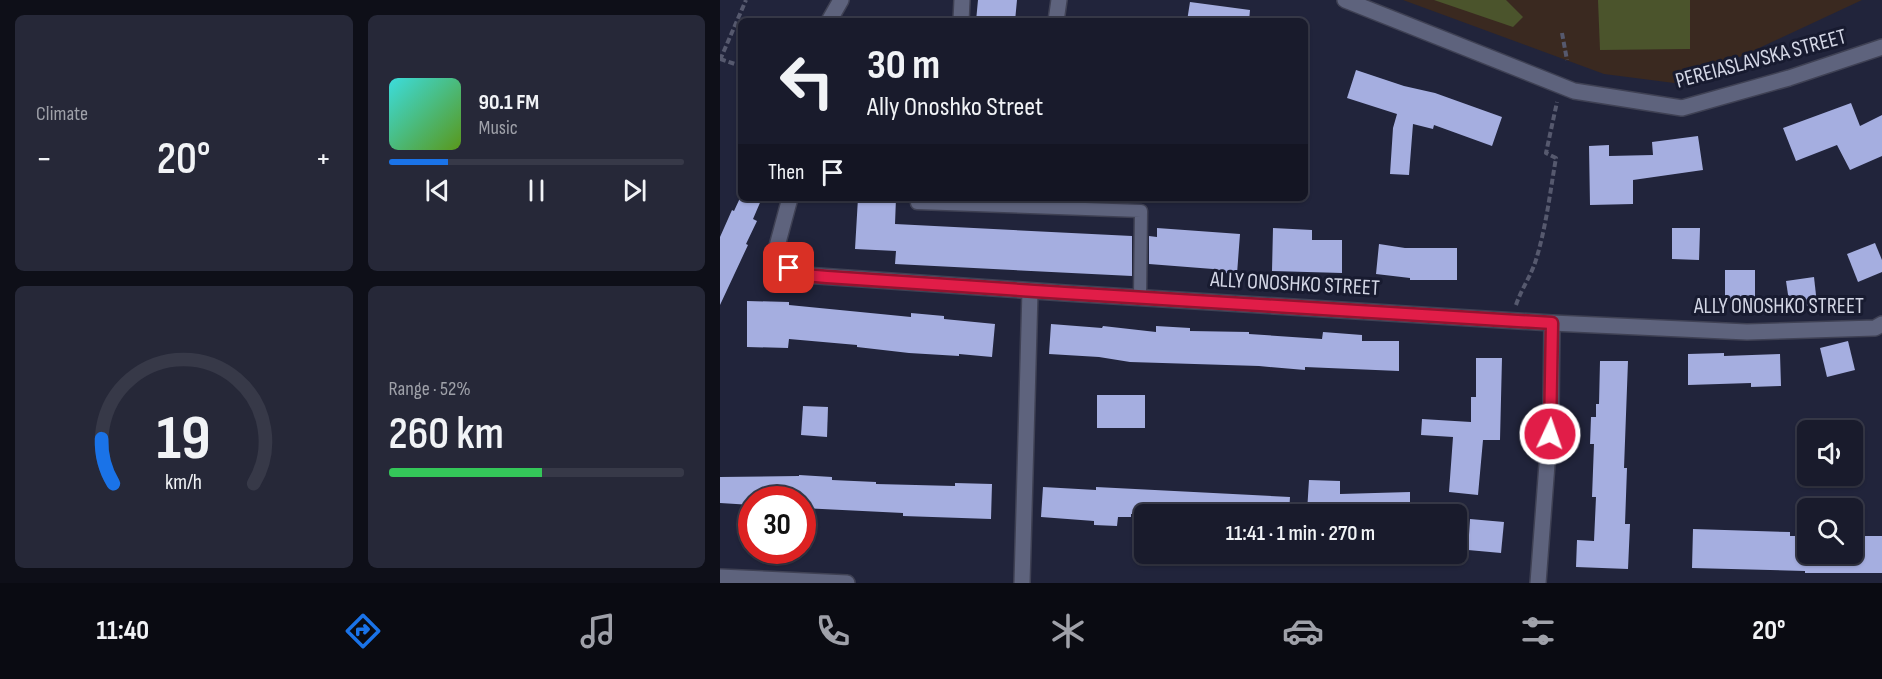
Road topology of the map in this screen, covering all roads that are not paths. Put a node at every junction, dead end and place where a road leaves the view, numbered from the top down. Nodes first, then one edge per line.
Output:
1 (841, 0) edge
2 (962, 0) edge
3 (1059, 0) edge
4 (1345, 0) edge
5 (831, 18) edge
6 (960, 18) edge
7 (1056, 18) edge
8 (1882, 47) edge
9 (789, 201) edge
10 (916, 201) edge
11 (1030, 291) junction
12 (1140, 297) junction
13 (1552, 323) junction
14 (1882, 324) edge
15 (720, 577) edge
16 (847, 583) edge
17 (1022, 583) edge
18 (1538, 583) edge

1 - 5 street
2 - 6 street
3 - 7 street
4 - 8 street, PEREIASLAVSKA STREET
9 - 11 street, ALLY ONOSHKO STREET
10 - 12 lane
11 - 12 street, ALLY ONOSHKO STREET
11 - 17 street
12 - 13 street, ALLY ONOSHKO STREET
13 - 14 street, ALLY ONOSHKO STREET
13 - 18 street
15 - 16 street

